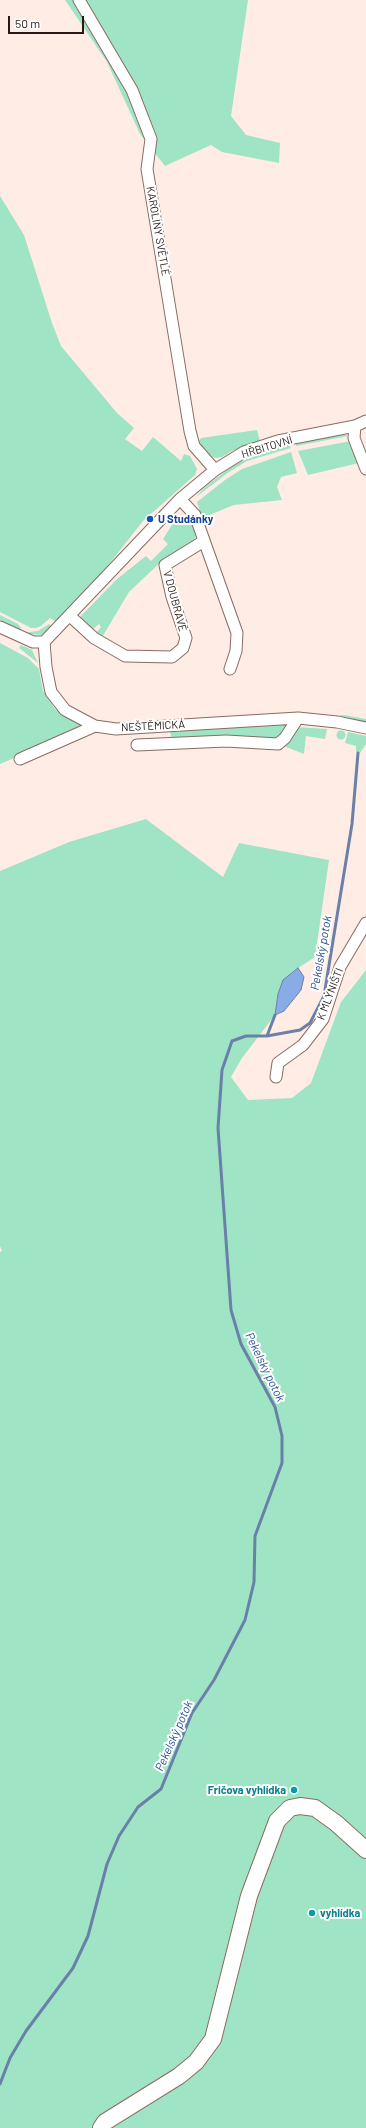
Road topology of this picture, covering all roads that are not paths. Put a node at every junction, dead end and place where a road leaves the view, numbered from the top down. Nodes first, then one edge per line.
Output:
1 (79, 0) edge
2 (366, 421) edge
3 (355, 426) junction
4 (366, 469) edge
5 (215, 470) junction
6 (180, 500) junction
7 (204, 541) junction
8 (70, 616) junction
9 (0, 627) edge
10 (44, 642) junction
11 (230, 669) dead end
12 (298, 718) junction
13 (95, 726) junction
14 (366, 728) edge
15 (136, 744) dead end
16 (20, 759) dead end
17 (366, 924) edge
18 (276, 1077) dead end
19 (366, 1850) edge
20 (101, 2128) edge

1 - 5 street, KAROLÍNY SVĚTLÉ
2 - 3 street, HŘBITOVNÍ
3 - 4 street
3 - 5 street, HŘBITOVNÍ
5 - 6 street, HŘBITOVNÍ
6 - 7 street
6 - 8 street, HŘBITOVNÍ
7 - 8 street, V DOUBRAVĚ
7 - 11 street
8 - 10 street, HŘBITOVNÍ
9 - 10 street
10 - 13 street, NEŠTĚMICKÁ
12 - 13 street, NEŠTĚMICKÁ
12 - 14 street, NEŠTĚMICKÁ
12 - 15 street
13 - 16 street
17 - 18 street, K MLÝNIŠTI
19 - 20 street

